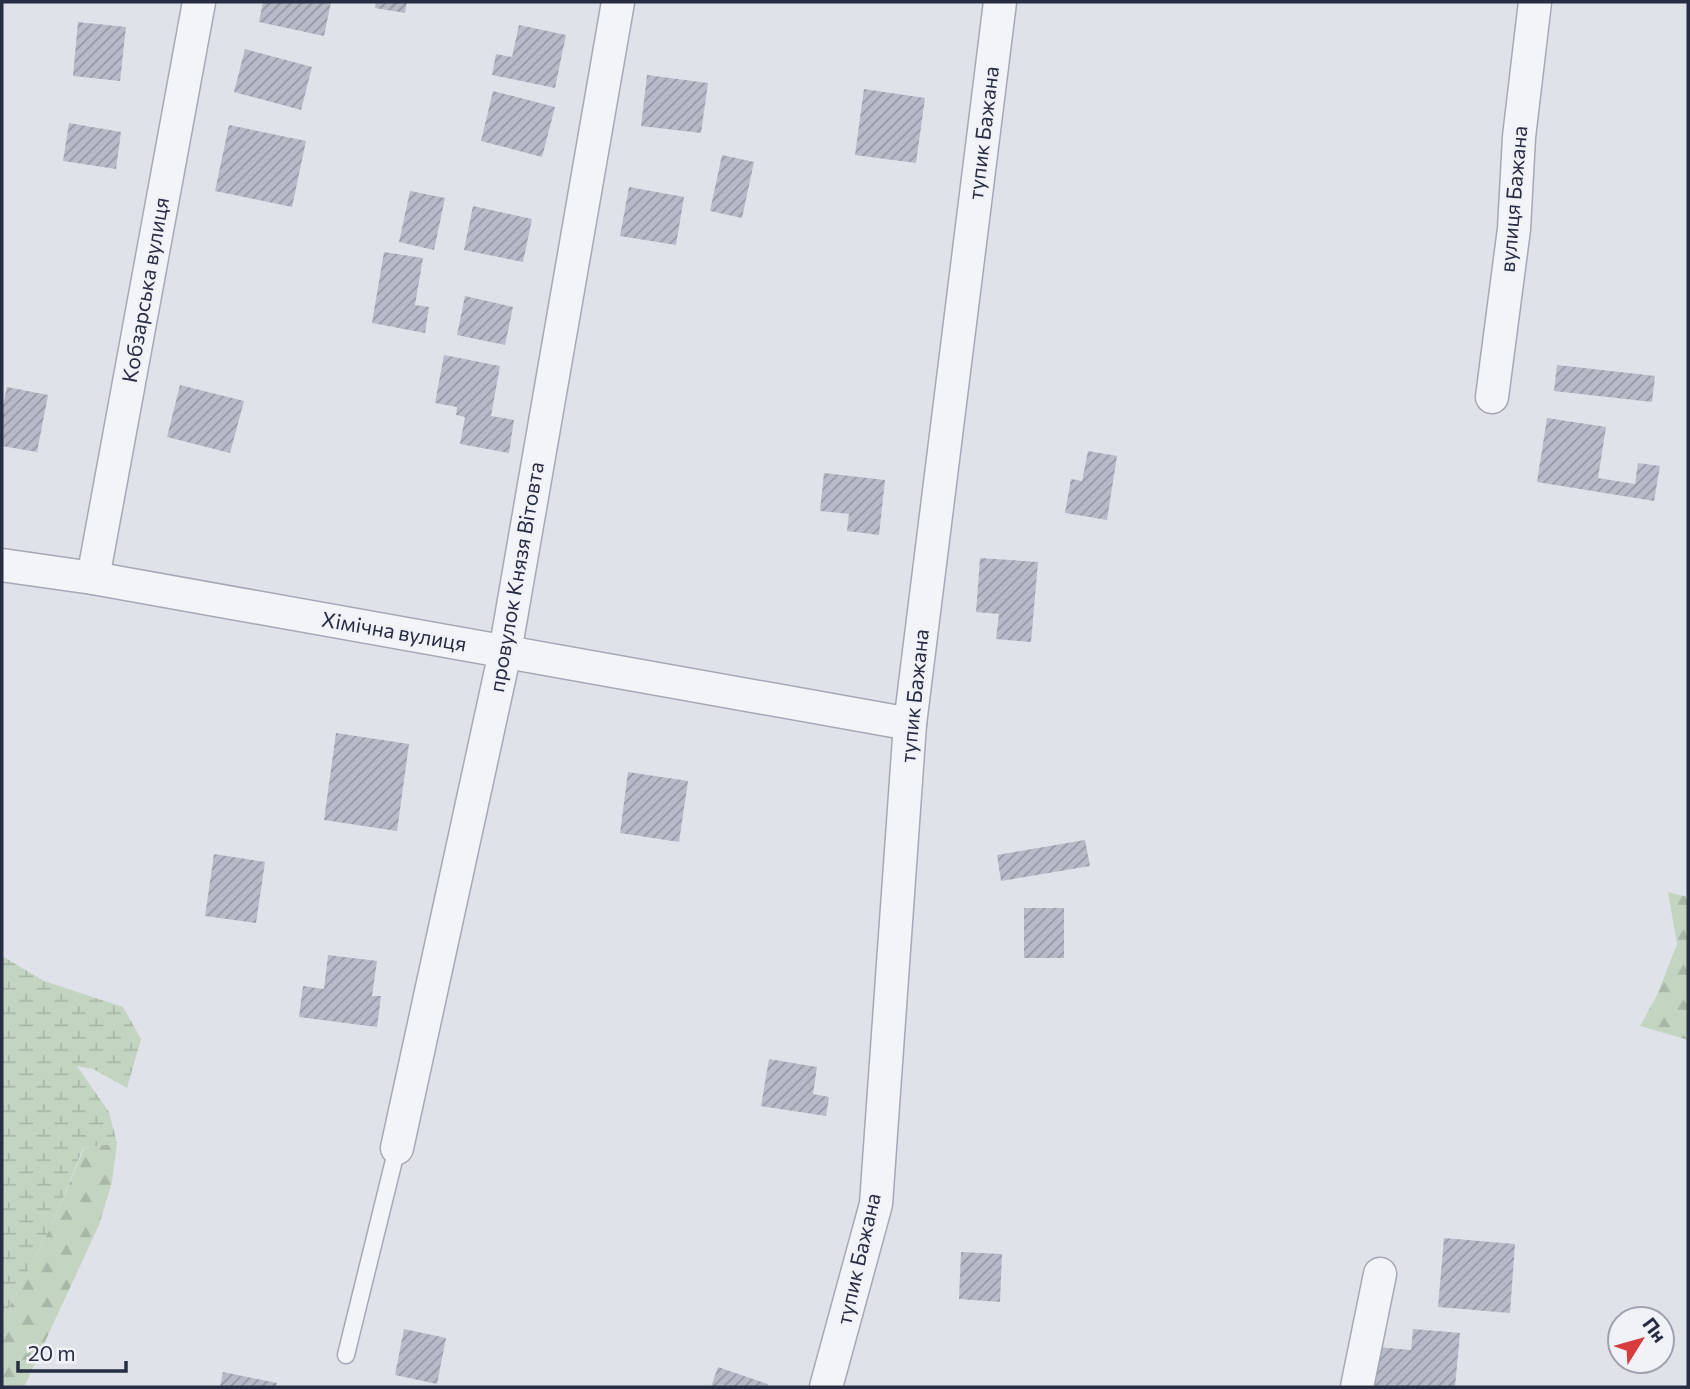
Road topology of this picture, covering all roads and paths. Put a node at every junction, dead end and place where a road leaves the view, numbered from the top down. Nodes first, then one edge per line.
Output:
1 (199, 2) edge
2 (618, 2) edge
3 (1000, 2) edge
4 (1535, 2) edge
5 (1492, 397) dead end
6 (2, 565) edge
7 (93, 578) junction
8 (505, 652) junction
9 (910, 724) junction
10 (397, 1148) joint
11 (1380, 1274) dead end
12 (346, 1355) dead end
13 (834, 1382) edge
14 (1357, 1387) edge

1 - 7 street, Кобзарська вулиця
2 - 8 street, провулок Князя Вітовта
3 - 9 street, тупик Бажана
4 - 5 street, вулиця Бажана
6 - 7 street, Хімічна вулиця
7 - 8 street, Хімічна вулиця
8 - 9 street, Хімічна вулиця
8 - 10 street, провулок Князя Вітовта
9 - 13 street, тупик Бажана
10 - 12 lane
11 - 14 street

